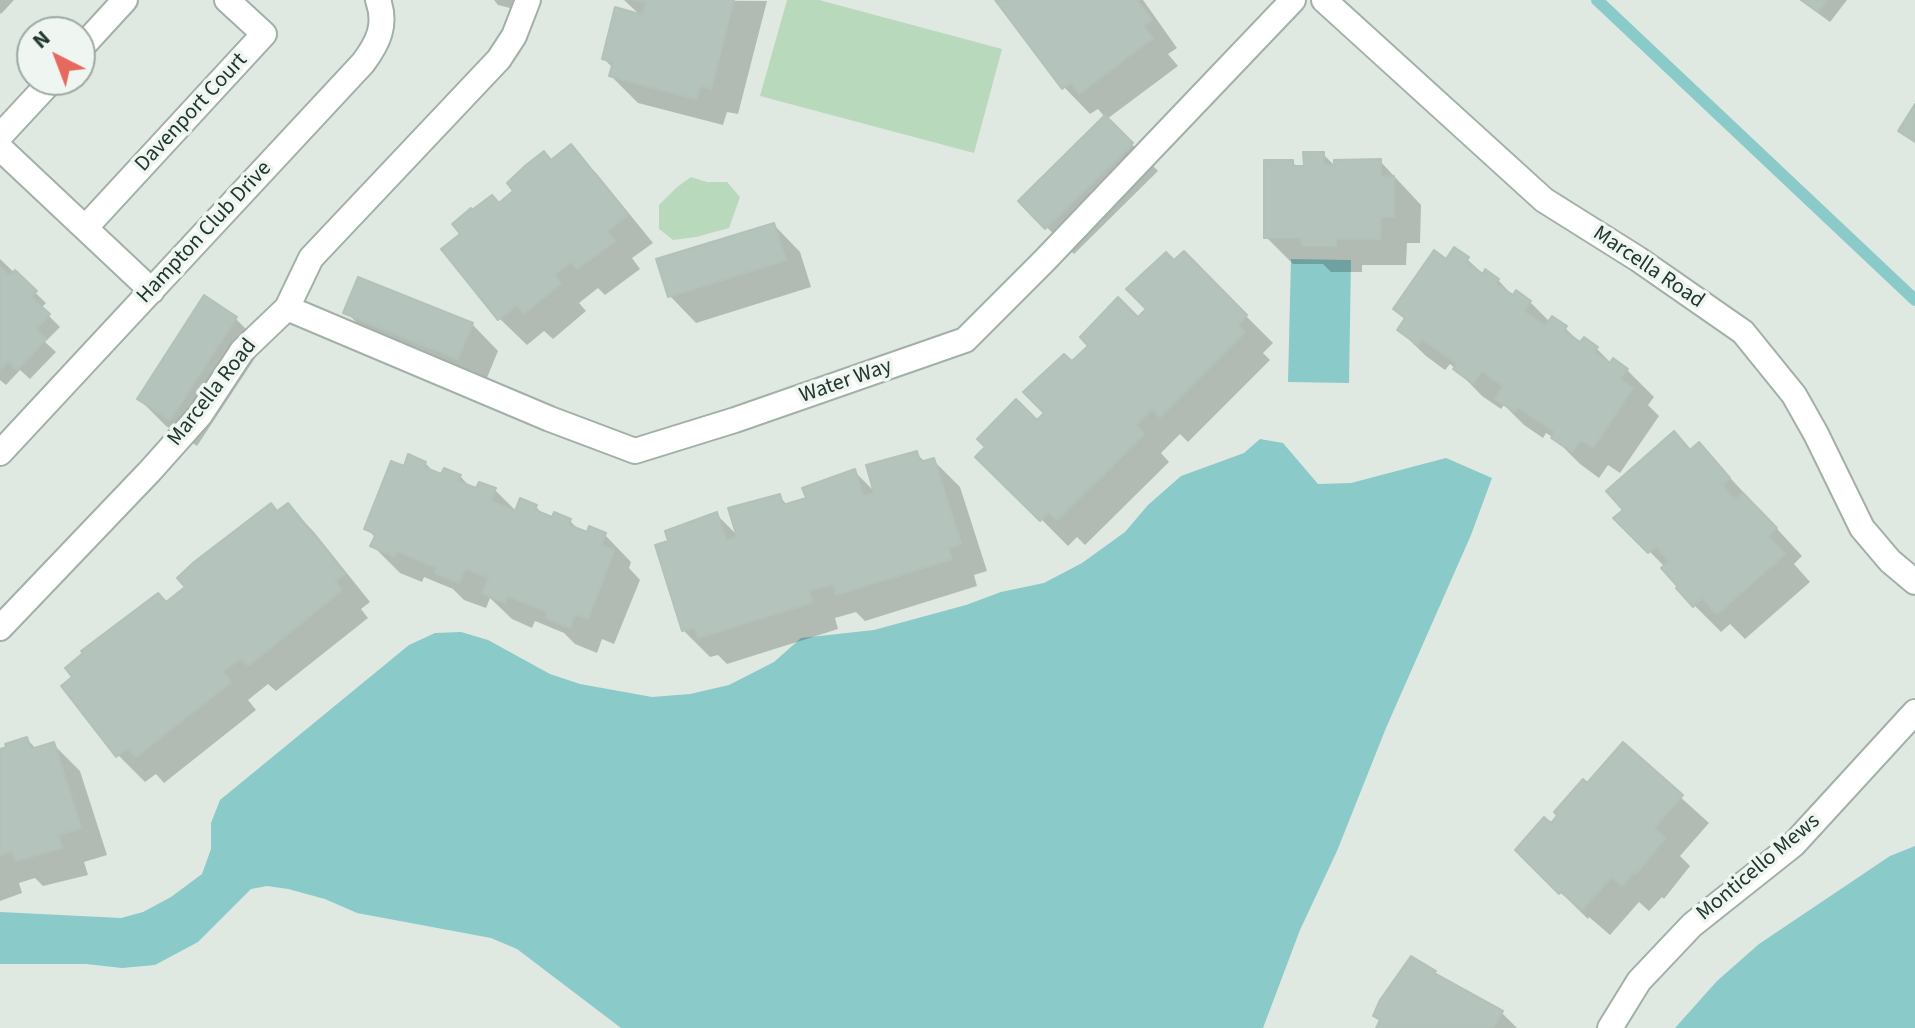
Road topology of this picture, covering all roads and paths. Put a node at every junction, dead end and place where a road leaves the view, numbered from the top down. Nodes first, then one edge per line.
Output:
1 (125, 0) edge
2 (227, 0) edge
3 (378, 0) edge
4 (528, 0) edge
5 (1293, 0) edge
6 (1324, 0) edge
7 (96, 32) edge
8 (37, 96) edge
9 (0, 136) edge
10 (0, 148) edge
11 (85, 228) junction
12 (152, 291) junction
13 (287, 308) junction
14 (0, 453) edge
15 (1915, 582) edge
16 (0, 628) edge
17 (1915, 712) edge
18 (1610, 1028) edge

1 - 7 street
2 - 11 street, Davenport Court
3 - 12 street, Hampton Club Drive
4 - 13 street, Marcella Road
5 - 13 street, Water Way
6 - 15 street, Marcella Road
8 - 9 street
10 - 11 street
11 - 12 street
12 - 14 street, Hampton Club Drive
13 - 16 street, Marcella Road
17 - 18 street, Monticello Mews

